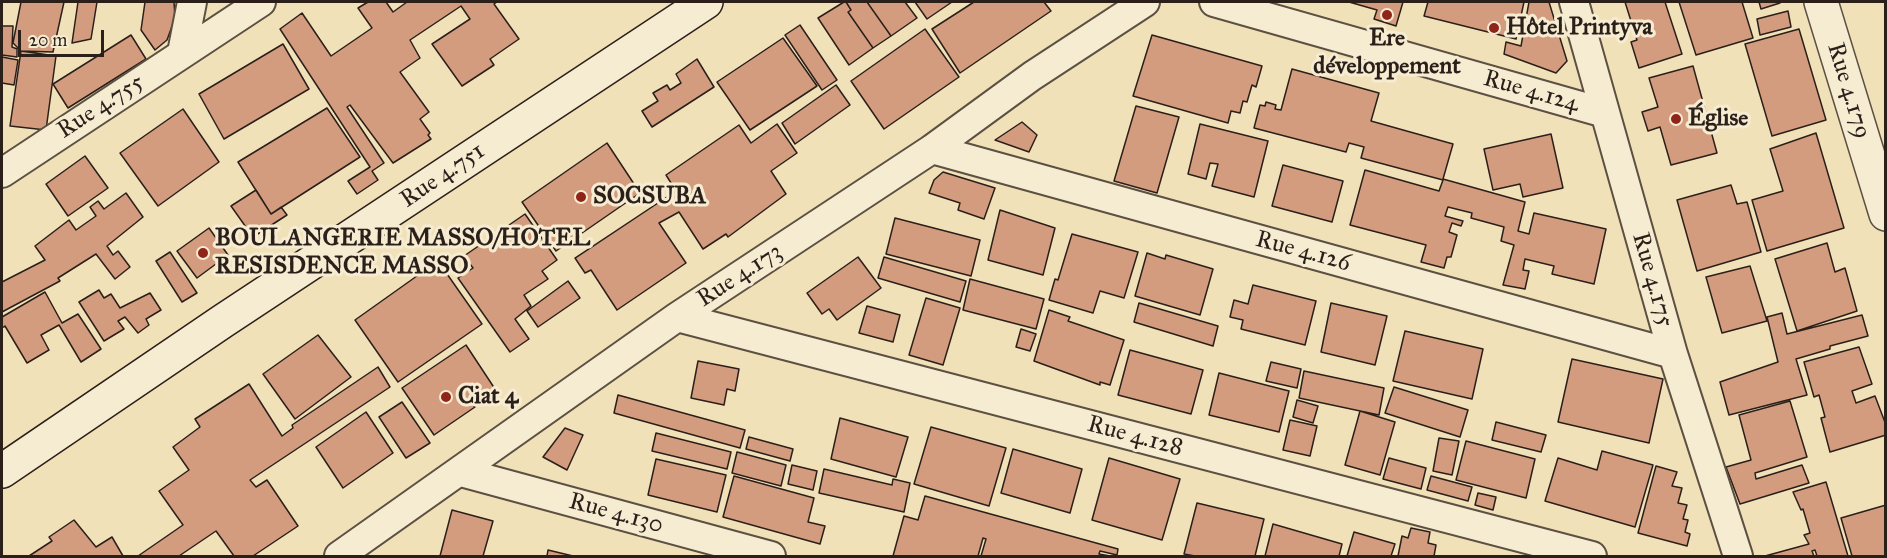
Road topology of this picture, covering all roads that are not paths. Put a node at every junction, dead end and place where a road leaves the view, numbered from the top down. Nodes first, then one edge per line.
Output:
1 (192, 2) edge
2 (261, 2) edge
3 (706, 2) edge
4 (1145, 2) edge
5 (1214, 2) edge
6 (1574, 2) edge
7 (1821, 2) edge
8 (182, 53) junction
9 (1605, 113) junction
10 (932, 149) junction
11 (2, 173) edge
12 (1886, 214) edge
13 (678, 317) junction
14 (1673, 354) junction
15 (2, 471) edge
16 (461, 471) junction
17 (339, 556) edge
18 (771, 556) edge
19 (1592, 556) edge
20 (1738, 556) edge

1 - 8 street
2 - 8 street, Rue 4.755
3 - 15 main road, Rue 4.751
4 - 10 street, Rue 4.173
5 - 9 street, Rue 4.124
6 - 9 street, Rue 4.175
7 - 12 main road, Rue 4.179
8 - 11 street, Rue 4.755
9 - 14 street, Rue 4.175
10 - 13 street, Rue 4.173
10 - 14 street, Rue 4.126
13 - 16 street, Rue 4.173
13 - 19 street, Rue 4.128
14 - 20 street, Rue 4.175
16 - 17 street, Rue 4.173
16 - 18 street, Rue 4.130

